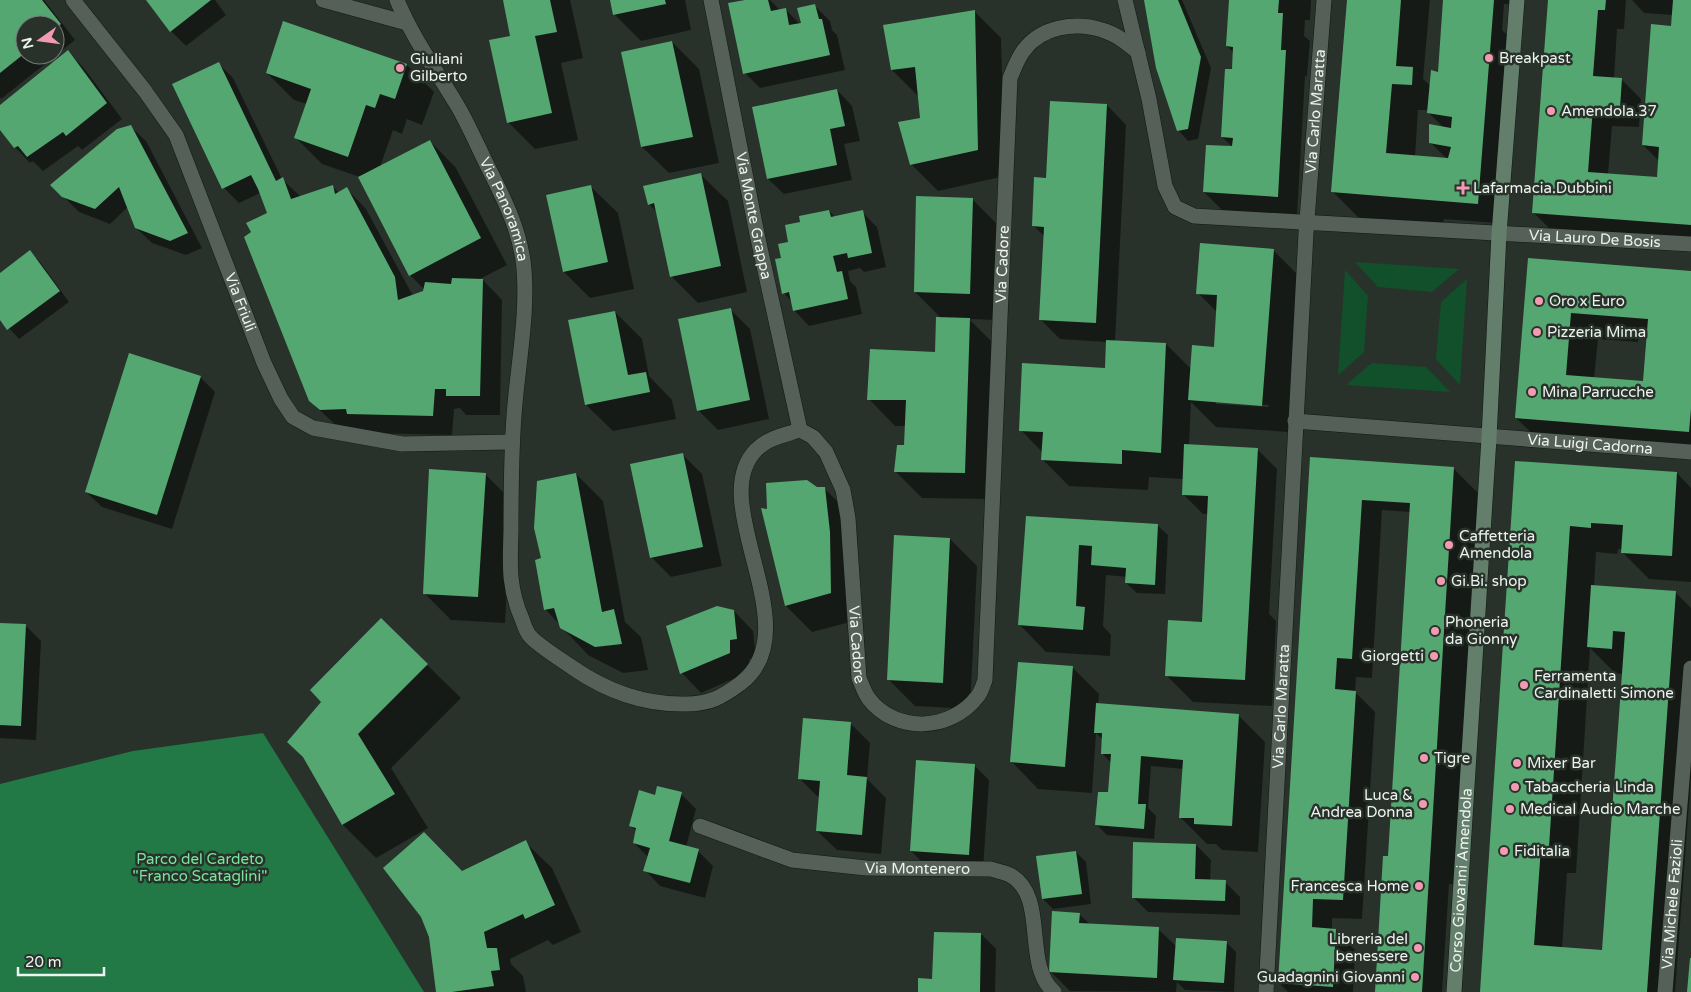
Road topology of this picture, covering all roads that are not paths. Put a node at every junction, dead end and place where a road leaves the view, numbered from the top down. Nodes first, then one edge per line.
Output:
1 (73, 0) edge
2 (323, 0) edge
3 (398, 0) edge
4 (711, 0) edge
5 (1125, 0) edge
6 (1324, 0) edge
7 (1517, 0) edge
8 (407, 23) junction
9 (1138, 52) junction
10 (1307, 222) junction
11 (1499, 234) junction
12 (1691, 244) edge
13 (1296, 421) junction
14 (800, 430) junction
15 (1489, 438) junction
16 (512, 442) junction
17 (1691, 452) edge
18 (1691, 668) edge
19 (700, 826) dead end
20 (1054, 992) edge
21 (1266, 992) edge
22 (1454, 992) edge
23 (1665, 992) edge

1 - 16 street, Via Friuli
2 - 8 street
3 - 8 street, Via Panoramica
4 - 14 street, Via Monte Grappa
5 - 9 street, Via Lauro De Bosis
6 - 10 street, Via Carlo Maratta
7 - 11 street
8 - 16 street, Via Panoramica
9 - 10 street, Via Lauro De Bosis
9 - 14 street, Via Cadore
10 - 11 street, Via Lauro De Bosis
10 - 13 street, Via Carlo Maratta
11 - 12 street, Via Lauro De Bosis
11 - 15 street, Corso Giovanni Amendola
13 - 15 street, Via Luigi Cadorna
13 - 21 street, Via Carlo Maratta
14 - 16 street
15 - 17 street, Via Luigi Cadorna
15 - 22 street, Corso Giovanni Amendola
18 - 23 street, Via Michele Fazioli
19 - 20 street, Via Montenero

